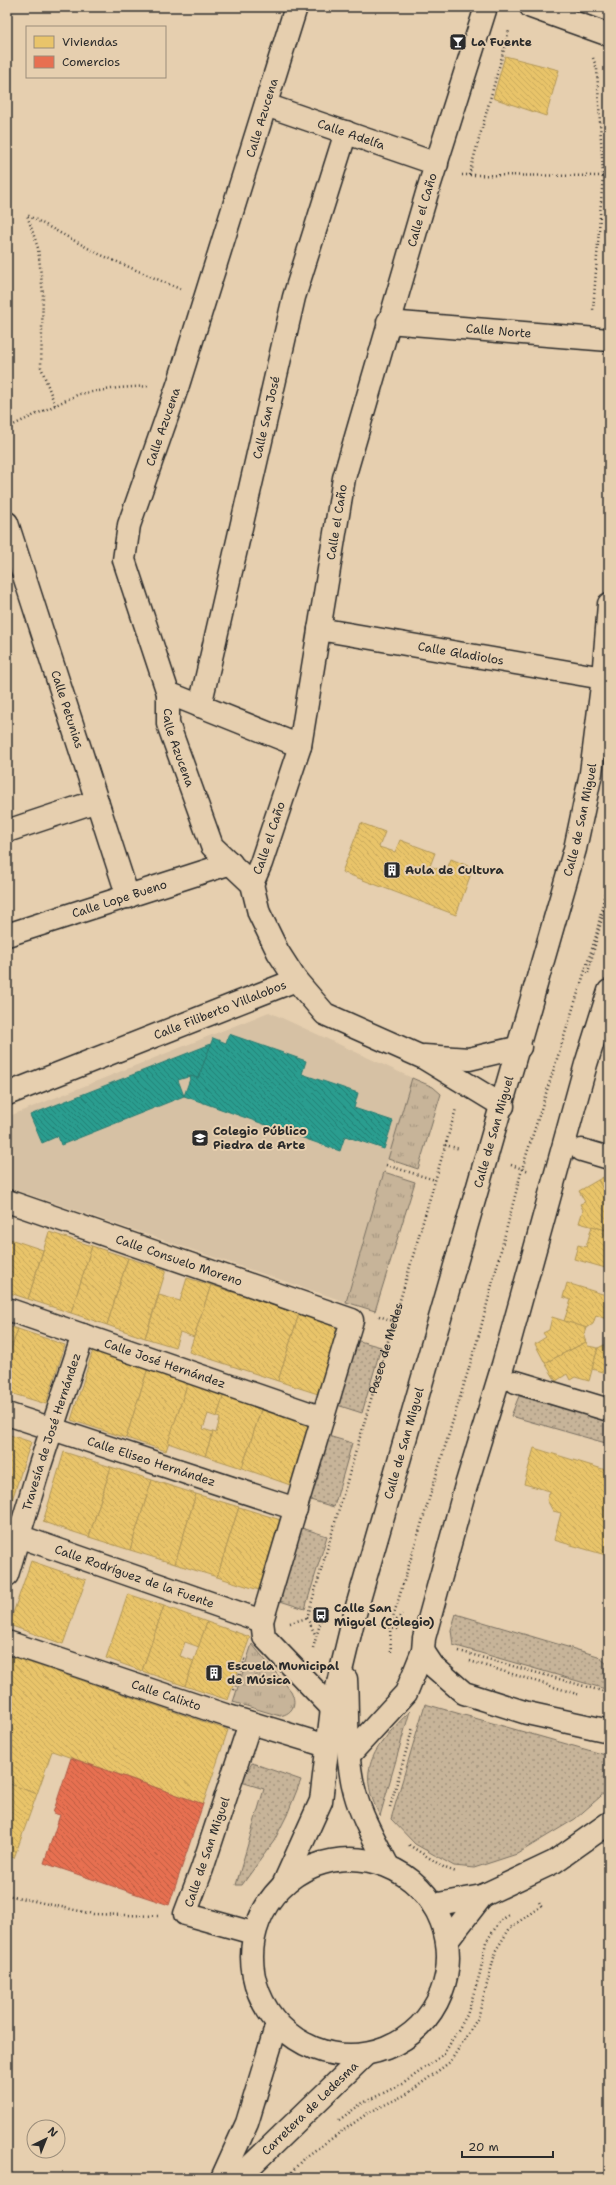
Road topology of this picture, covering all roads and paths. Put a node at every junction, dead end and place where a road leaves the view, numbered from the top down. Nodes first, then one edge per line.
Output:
1 (296, 7) edge
2 (486, 7) edge
3 (531, 7) edge
4 (510, 26) dead end
5 (609, 35) edge
6 (591, 51) dead end
7 (266, 105) junction
8 (346, 132) junction
9 (435, 169) junction
10 (469, 175) junction
11 (603, 176) junction
12 (609, 176) edge
13 (205, 299) junction
14 (388, 322) junction
15 (600, 339) edge
16 (178, 385) junction
17 (55, 405) junction
18 (7, 428) edge
19 (7, 523) edge
20 (609, 604) edge
21 (319, 629) junction
22 (603, 678) junction
23 (168, 694) junction
24 (200, 706) junction
25 (300, 746) junction
26 (97, 801) junction
27 (9, 825) edge
28 (232, 863) junction
29 (252, 884) junction
30 (128, 897) junction
31 (7, 935) edge
32 (296, 980) junction
33 (609, 991) edge
34 (520, 1047) junction
35 (419, 1056) junction
36 (7, 1094) edge
37 (502, 1106) junction
38 (457, 1107) dead end
39 (445, 1145) junction
40 (464, 1150) dead end
41 (582, 1150) dead end
42 (609, 1158) edge
43 (505, 1164) dead end
44 (386, 1165) dead end
45 (531, 1171) dead end
46 (435, 1180) junction
47 (7, 1200) edge
48 (7, 1309) edge
49 (83, 1335) junction
50 (516, 1382) dead end
51 (609, 1410) edge
52 (7, 1414) edge
53 (323, 1418) junction
54 (52, 1429) junction
55 (296, 1509) junction
56 (13, 1534) edge
57 (7, 1575) edge
58 (402, 1614) dead end
59 (306, 1618) junction
60 (262, 1621) junction
61 (378, 1623) dead end
62 (285, 1625) dead end
63 (317, 1636) dead end
64 (7, 1642) edge
65 (423, 1650) junction
66 (345, 1654) junction
67 (243, 1659) dead end
68 (467, 1660) dead end
69 (232, 1697) dead end
70 (587, 1697) dead end
71 (332, 1708) junction
72 (414, 1721) dead end
73 (250, 1723) junction
74 (609, 1731) edge
75 (327, 1746) junction
76 (349, 1755) junction
77 (388, 1811) dead end
78 (609, 1823) edge
79 (407, 1842) dead end
80 (388, 1866) junction
81 (462, 1872) dead end
82 (284, 1883) junction
83 (7, 1895) edge
84 (482, 1896) junction
85 (531, 1901) dead end
86 (434, 1905) junction
87 (512, 1913) dead end
88 (185, 1914) junction
89 (253, 1933) junction
90 (447, 1941) junction
91 (277, 2024) junction
92 (364, 2056) junction
93 (337, 2121) dead end
94 (222, 2178) edge
95 (238, 2178) edge
96 (286, 2178) edge

1 - 7 street, Calle Azucena
2 - 9 street, Calle el Caño
3 - 5 street
4 - 10 path
6 - 11 path
7 - 8 street, Calle Adelfa
7 - 13 street, Calle Azucena
8 - 9 street, Calle Adelfa
8 - 24 street, Calle San José
9 - 10 path
9 - 14 street, Calle el Caño
10 - 11 path
11 - 12 path
11 - 15 path
13 - 16 street, Calle Azucena
13 - 17 path
14 - 15 street, Calle Norte
14 - 21 street, Calle el Caño
16 - 17 path
16 - 23 street, Calle Azucena
17 - 18 path
19 - 26 street, Calle Petunias
20 - 22 street, Calle de San Miguel
21 - 22 street, Calle Gladiolos
21 - 25 street, Calle el Caño
22 - 34 street, Calle de San Miguel
23 - 24 street
23 - 28 street, Calle Azucena
24 - 25 street
25 - 29 street, Calle el Caño
26 - 27 street
26 - 30 street, Calle Petunias
28 - 29 street
28 - 30 street, Calle Lope Bueno
29 - 32 street
30 - 31 street, Calle Lope Bueno
32 - 35 street, Calle Filiberto Villalobos
32 - 36 street, Calle Filiberto Villalobos
33 - 65 street
34 - 35 street, Calle Filiberto Villalobos
34 - 37 street, Calle de San Miguel
35 - 37 street, Calle Filiberto Villalobos
37 - 66 street, Calle de San Miguel
38 - 39 path, Paseo de Medes
39 - 40 path
39 - 46 path, Paseo de Medes
41 - 42 street
43 - 45 path
44 - 46 path
46 - 59 path, Paseo de Medes
47 - 53 street, Calle Consuelo Moreno
48 - 49 street, Calle José Hernández
49 - 53 street, Calle José Hernández
49 - 54 street, Travesía de José Hernández
50 - 51 street
52 - 54 street, Calle Eliseo Hernández
53 - 55 street
54 - 55 street, Calle Eliseo Hernández
54 - 56 street, Travesía de José Hernández
55 - 60 street
56 - 57 street, Travesía de José Hernández
56 - 60 street, Calle Rodríguez de la Fuente
58 - 61 path
59 - 62 path
59 - 63 path
60 - 71 street
64 - 73 street, Calle Calixto
65 - 74 street
65 - 76 street
66 - 71 street, Calle de San Miguel
66 - 76 street, Calle de San Miguel
67 - 69 path
68 - 70 path
71 - 75 street, Calle de San Miguel
72 - 77 path
73 - 75 street, Calle Calixto
73 - 88 street, Calle de San Miguel
75 - 82 street, Calle de San Miguel
76 - 80 street, Calle de San Miguel
78 - 84 street
79 - 81 path
80 - 82 street
80 - 86 street
82 - 89 street
83 - 88 path
84 - 86 street
84 - 90 street
85 - 96 path
86 - 90 street
87 - 93 path
88 - 89 street, Calle de San Miguel
89 - 91 street
90 - 92 street
91 - 92 street
91 - 94 street
92 - 95 street, Carretera de Ledesma

